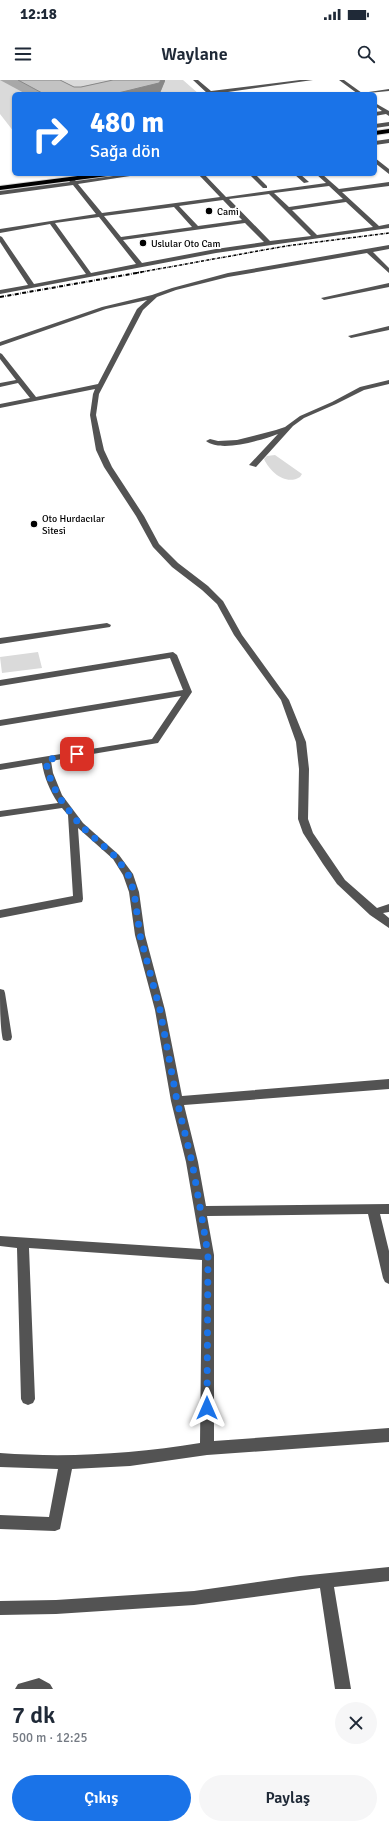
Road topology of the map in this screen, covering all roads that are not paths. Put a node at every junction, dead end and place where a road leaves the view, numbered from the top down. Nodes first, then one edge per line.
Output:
1 (194, 80) edge
2 (311, 80) edge
3 (341, 80) edge
4 (389, 90) edge
5 (208, 92) edge
6 (224, 92) edge
7 (359, 92) edge
8 (376, 92) edge
9 (377, 105) edge
10 (388, 113) edge
11 (377, 114) edge
12 (389, 124) edge
13 (377, 126) edge
14 (389, 131) edge
15 (377, 133) edge
16 (389, 137) edge
17 (377, 139) edge
18 (389, 141) edge
19 (377, 143) edge
20 (377, 162) edge
21 (389, 172) edge
22 (47, 176) edge
23 (98, 176) edge
24 (121, 176) edge
25 (203, 176) edge
26 (254, 176) edge
27 (299, 176) edge
28 (321, 176) edge
29 (325, 179) junction
30 (73, 181) junction
31 (0, 182) edge
32 (306, 182) junction
33 (330, 184) junction
34 (389, 184) edge
35 (0, 188) edge
36 (265, 188) junction
37 (337, 191) junction
38 (270, 192) junction
39 (0, 193) edge
40 (222, 196) junction
41 (348, 200) junction
42 (175, 205) junction
43 (287, 209) junction
44 (100, 216) junction
45 (246, 221) junction
46 (51, 222) junction
47 (389, 226) edge
48 (377, 227) junction
49 (196, 228) junction
50 (0, 231) edge
51 (315, 236) junction
52 (0, 238) edge
53 (119, 239) junction
54 (268, 243) junction
55 (389, 247) edge
56 (368, 250) junction
57 (141, 266) junction
58 (389, 271) edge
59 (90, 275) junction
60 (389, 285) edge
61 (32, 286) junction
62 (0, 292) edge
63 (155, 296) junction
64 (324, 298) dead end
65 (389, 328) edge
66 (352, 336) dead end
67 (0, 344) edge
68 (0, 355) edge
69 (9, 366) junction
70 (0, 368) edge
71 (19, 381) junction
72 (389, 382) edge
73 (0, 385) edge
74 (98, 386) junction
75 (34, 399) junction
76 (0, 406) edge
77 (289, 428) junction
78 (210, 441) dead end
79 (253, 465) dead end
80 (107, 625) dead end
81 (0, 642) edge
82 (0, 682) edge
83 (188, 692) junction
84 (0, 723) edge
85 (46, 760) junction
86 (0, 768) edge
87 (64, 805) junction
88 (0, 814) edge
89 (72, 816) junction
90 (389, 908) edge
91 (374, 912) junction
92 (0, 914) edge
93 (389, 924) edge
94 (0, 993) edge
95 (7, 1037) dead end
96 (389, 1084) edge
97 (177, 1101) junction
98 (373, 1209) junction
99 (389, 1209) edge
100 (201, 1211) junction
101 (0, 1241) edge
102 (23, 1243) junction
103 (208, 1255) junction
104 (389, 1278) edge
105 (28, 1399) dead end
106 (389, 1436) edge
107 (207, 1448) junction
108 (0, 1460) edge
109 (66, 1462) junction
110 (0, 1522) edge
111 (389, 1574) edge
112 (326, 1581) junction
113 (0, 1608) edge
114 (23, 1689) edge
115 (45, 1689) edge
116 (342, 1689) edge

1 - 5 street
2 - 6 street
3 - 7 street
4 - 8 street
9 - 10 street
10 - 11 street
12 - 13 street
14 - 15 highway
16 - 17 highway
18 - 19 street
20 - 21 street
22 - 31 highway
23 - 30 highway
24 - 30 street
25 - 40 street
26 - 36 street
27 - 32 street
28 - 29 street
29 - 32 street
29 - 33 street
30 - 35 highway
30 - 39 street
30 - 44 street
32 - 36 street
33 - 37 street
33 - 38 street
34 - 37 street
36 - 40 street
37 - 41 street
38 - 40 street
38 - 43 street
40 - 42 street
40 - 45 street
41 - 43 street
41 - 48 street
42 - 44 street
42 - 49 street
43 - 51 street
44 - 46 street
44 - 53 street
45 - 49 street
45 - 54 street
46 - 50 street
46 - 59 street
47 - 48 street
48 - 51 street
49 - 53 street
51 - 54 street
52 - 61 street
53 - 57 street
54 - 57 street
55 - 56 street
56 - 58 street
56 - 63 street
57 - 59 street
59 - 61 street
60 - 64 street
61 - 62 street
63 - 67 street
63 - 74 street
65 - 66 street
68 - 69 street
69 - 70 street
69 - 71 street
71 - 73 street
71 - 75 street
72 - 77 street
74 - 75 street
74 - 91 street
75 - 76 street
77 - 78 street
77 - 79 street
80 - 81 street
82 - 83 street
83 - 84 street
83 - 85 street
85 - 86 street
85 - 87 street
87 - 88 street
87 - 89 street
89 - 92 street
89 - 97 street
90 - 91 street
91 - 93 street
94 - 95 street
96 - 97 street
97 - 100 street
98 - 99 street
98 - 100 street
98 - 104 street
100 - 103 street
101 - 102 street
102 - 103 street
102 - 105 street
103 - 107 street
106 - 107 street
107 - 109 street
108 - 109 street
109 - 110 street
111 - 112 street
112 - 113 street
112 - 116 street
114 - 115 street

